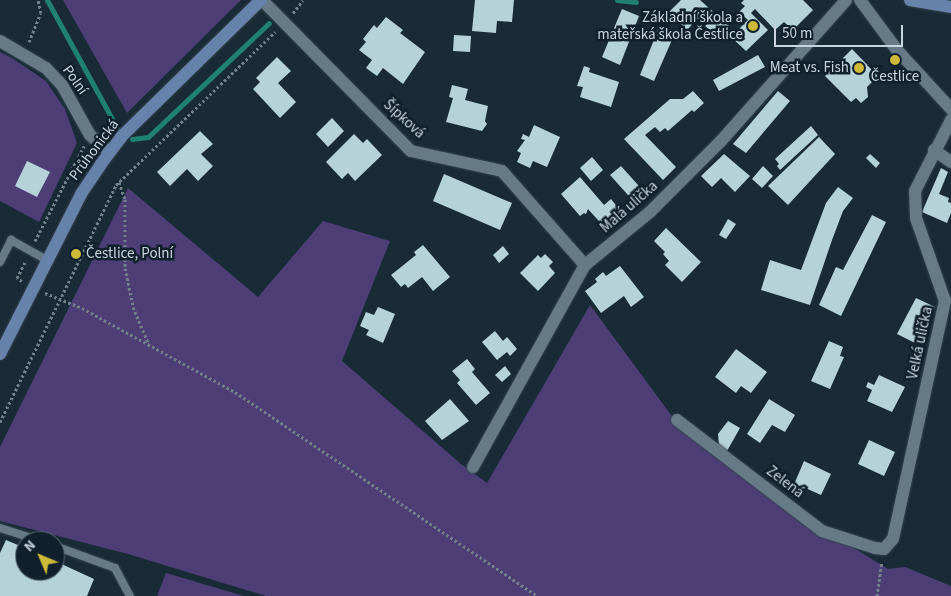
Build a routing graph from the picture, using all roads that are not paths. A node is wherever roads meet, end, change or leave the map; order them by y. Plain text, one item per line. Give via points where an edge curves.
1 (261, 0) edge
2 (846, 0) edge
3 (860, 0) edge
4 (910, 0) edge
5 (951, 7) edge
6 (0, 41) edge
7 (951, 109) edge
8 (951, 120) edge
9 (934, 150) junction
10 (109, 152) junction
11 (951, 162) edge
12 (47, 260) junction
13 (0, 262) edge
14 (585, 265) junction
15 (0, 354) edge
16 (677, 420) dead end
17 (473, 467) dead end
18 (0, 528) edge
19 (15, 533) edge
20 (884, 548) joint
21 (65, 550) edge
22 (130, 596) edge

1 - 10 street, Průhonická
1 - 14 street, Šípková via 411,151 502,171
2 - 14 street, Malá ulička via 721,142 650,212
3 - 7 street via 897,50
4 - 5 street
6 - 10 street, Polní via 46,68 62,85 90,135
8 - 9 street, Velká ulička
9 - 11 street
9 - 20 street, Velká ulička via 915,191 916,218 946,301 896,530
10 - 12 street, Průhonická via 81,194
12 - 13 lane via 11,240
12 - 15 street, Průhonická
14 - 17 street, Malá ulička
16 - 20 street, Zelená via 822,531
18 - 19 lane
21 - 22 lane via 114,568

